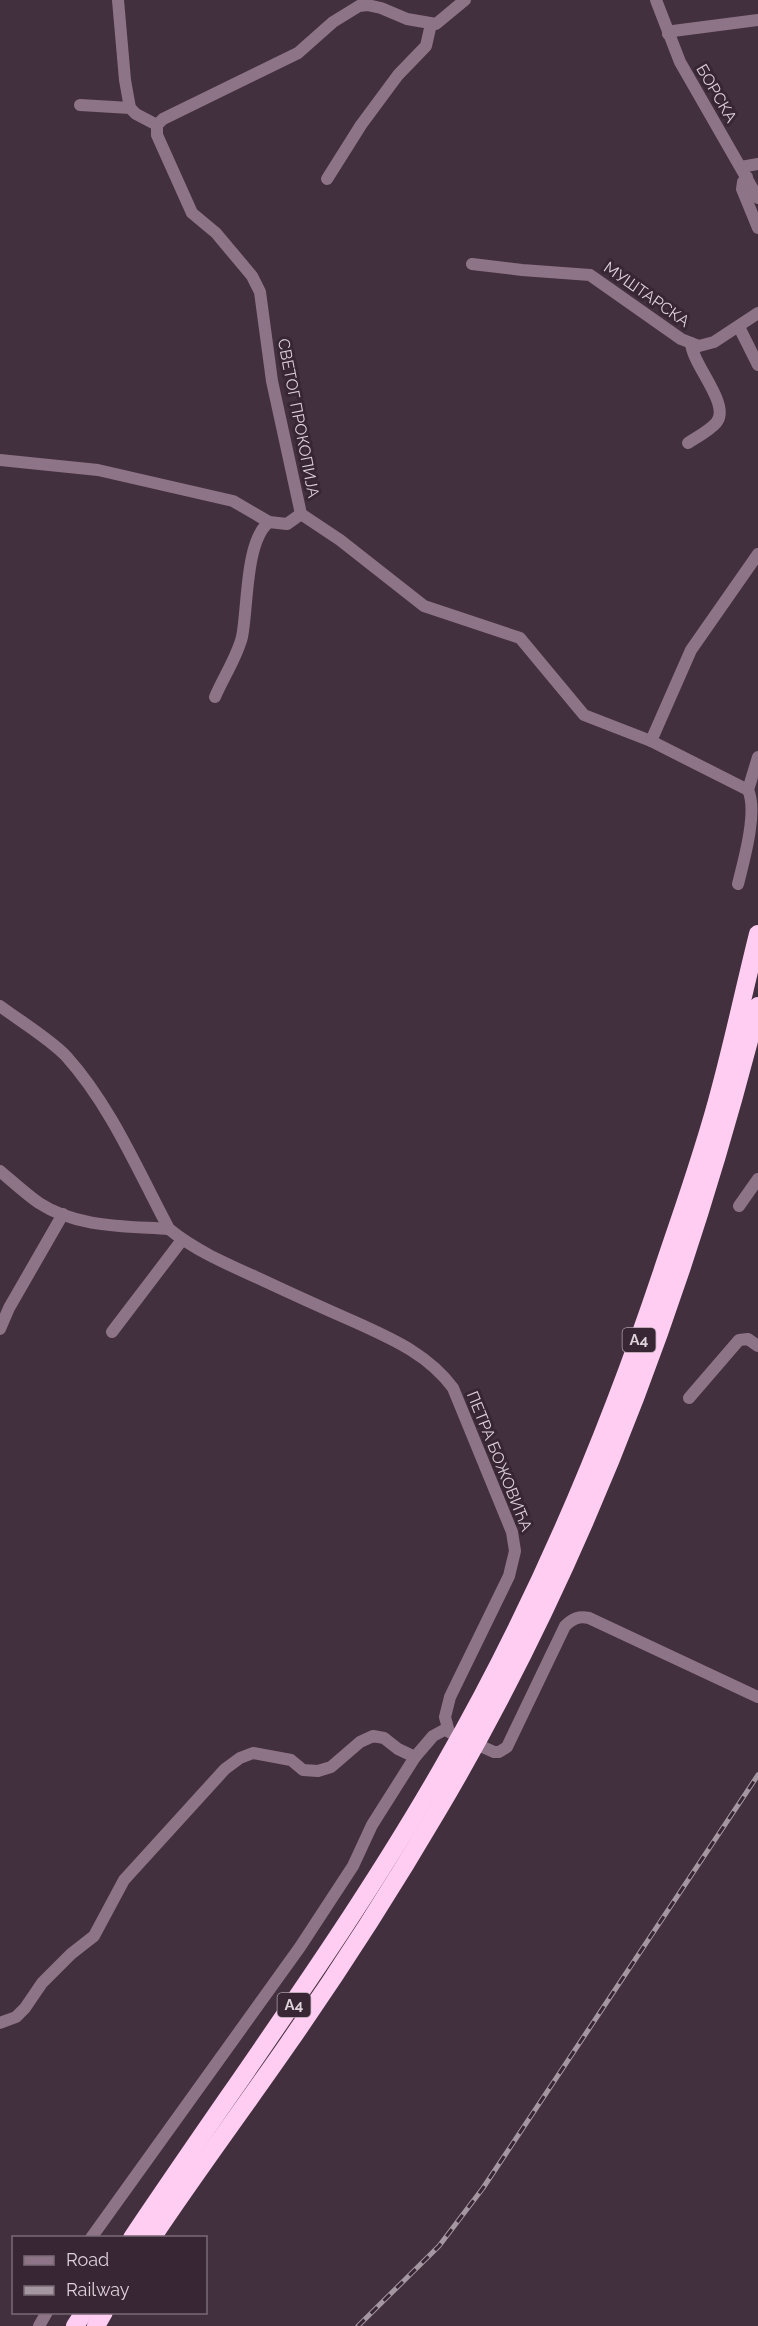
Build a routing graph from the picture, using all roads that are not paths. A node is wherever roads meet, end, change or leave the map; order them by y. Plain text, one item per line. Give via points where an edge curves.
1 (118, 0) edge
2 (465, 0) edge
3 (656, 0) edge
4 (366, 2) edge
5 (758, 20) edge
6 (431, 24) junction
7 (668, 34) junction
8 (80, 105) dead end
9 (130, 108) junction
10 (157, 125) junction
11 (758, 164) edge
12 (744, 172) junction
13 (327, 179) dead end
14 (758, 198) edge
15 (758, 228) edge
16 (472, 264) dead end
17 (758, 313) edge
18 (739, 327) junction
19 (691, 343) junction
20 (758, 365) edge
21 (688, 443) dead end
22 (0, 460) edge
23 (301, 514) junction
24 (269, 522) junction
25 (758, 555) edge
26 (215, 697) dead end
27 (651, 741) junction
28 (758, 757) edge
29 (748, 790) junction
30 (738, 884) dead end
31 (758, 934) edge
32 (0, 1006) edge
33 (758, 1006) edge
34 (0, 1171) edge
35 (758, 1179) edge
36 (739, 1206) dead end
37 (63, 1214) junction
38 (169, 1230) junction
39 (182, 1240) junction
40 (0, 1329) edge
41 (112, 1332) dead end
42 (758, 1346) edge
43 (689, 1398) dead end
44 (758, 1697) edge
45 (446, 1729) junction
46 (473, 1730) junction
47 (416, 1757) junction
48 (452, 1769) junction
49 (0, 2023) edge
50 (92, 2236) edge
51 (133, 2236) edge
52 (153, 2236) edge

1 - 9 street
2 - 6 street
3 - 7 street, БОРСКА
4 - 6 street
4 - 10 street via 333,22 298,53
5 - 7 street
6 - 13 street via 426,46 398,75
7 - 12 street, БОРСКА
8 - 9 street
9 - 10 street
10 - 23 street, СВЕТОГ ПРОКОПИЈА via 157,135 192,213 216,234 252,276 260,292 272,381
11 - 12 street
12 - 14 street, БОРСКА
12 - 15 street via 742,189
16 - 19 street, МУШТАРСКА via 590,274
17 - 18 street, МУШТАРСКА
18 - 19 street, МУШТАРСКА via 714,342 699,346
18 - 20 street
19 - 21 street via 720,409 716,423
22 - 24 street via 98,470 233,501
23 - 24 street via 287,524
23 - 27 street, СВЕТОГ ПРОКОПИЈА via 424,606 520,638 584,715
24 - 26 street via 261,531 250,563 241,639
25 - 27 street via 691,650
27 - 29 street, СВЕТОГ ПРОКОПИЈА
28 - 29 street
29 - 30 street via 754,803 753,821
31 - 46 highway, A4 via 720,1093 638,1345 586,1478
32 - 38 street, ПЕТРА БОЖОВИЋА via 64,1054 88,1083
33 - 46 highway, A4 via 703,1204 634,1404 567,1561
34 - 37 street via 40,1204
35 - 36 street
37 - 38 street via 93,1223
37 - 40 street
38 - 39 street, ПЕТРА БОЖОВИЋА
39 - 41 street
39 - 45 street, ПЕТРА БОЖОВИЋА via 219,1261 395,1341 424,1358 453,1389 512,1532 515,1551 509,1576 450,1697
42 - 43 street via 748,1339 739,1340
44 - 45 street via 582,1617 566,1626 507,1747 499,1752 490,1750
45 - 47 street via 433,1736
46 - 48 highway, A4
47 - 49 street via 384,1738 373,1736 331,1767 318,1771 303,1770 291,1760 254,1754 240,1758 225,1768 124,1881 94,1936 49,1976 16,2017
47 - 50 street via 372,1825 353,1866 300,1947
48 - 51 highway, A4
48 - 52 highway, A4 via 413,1852 336,1973

